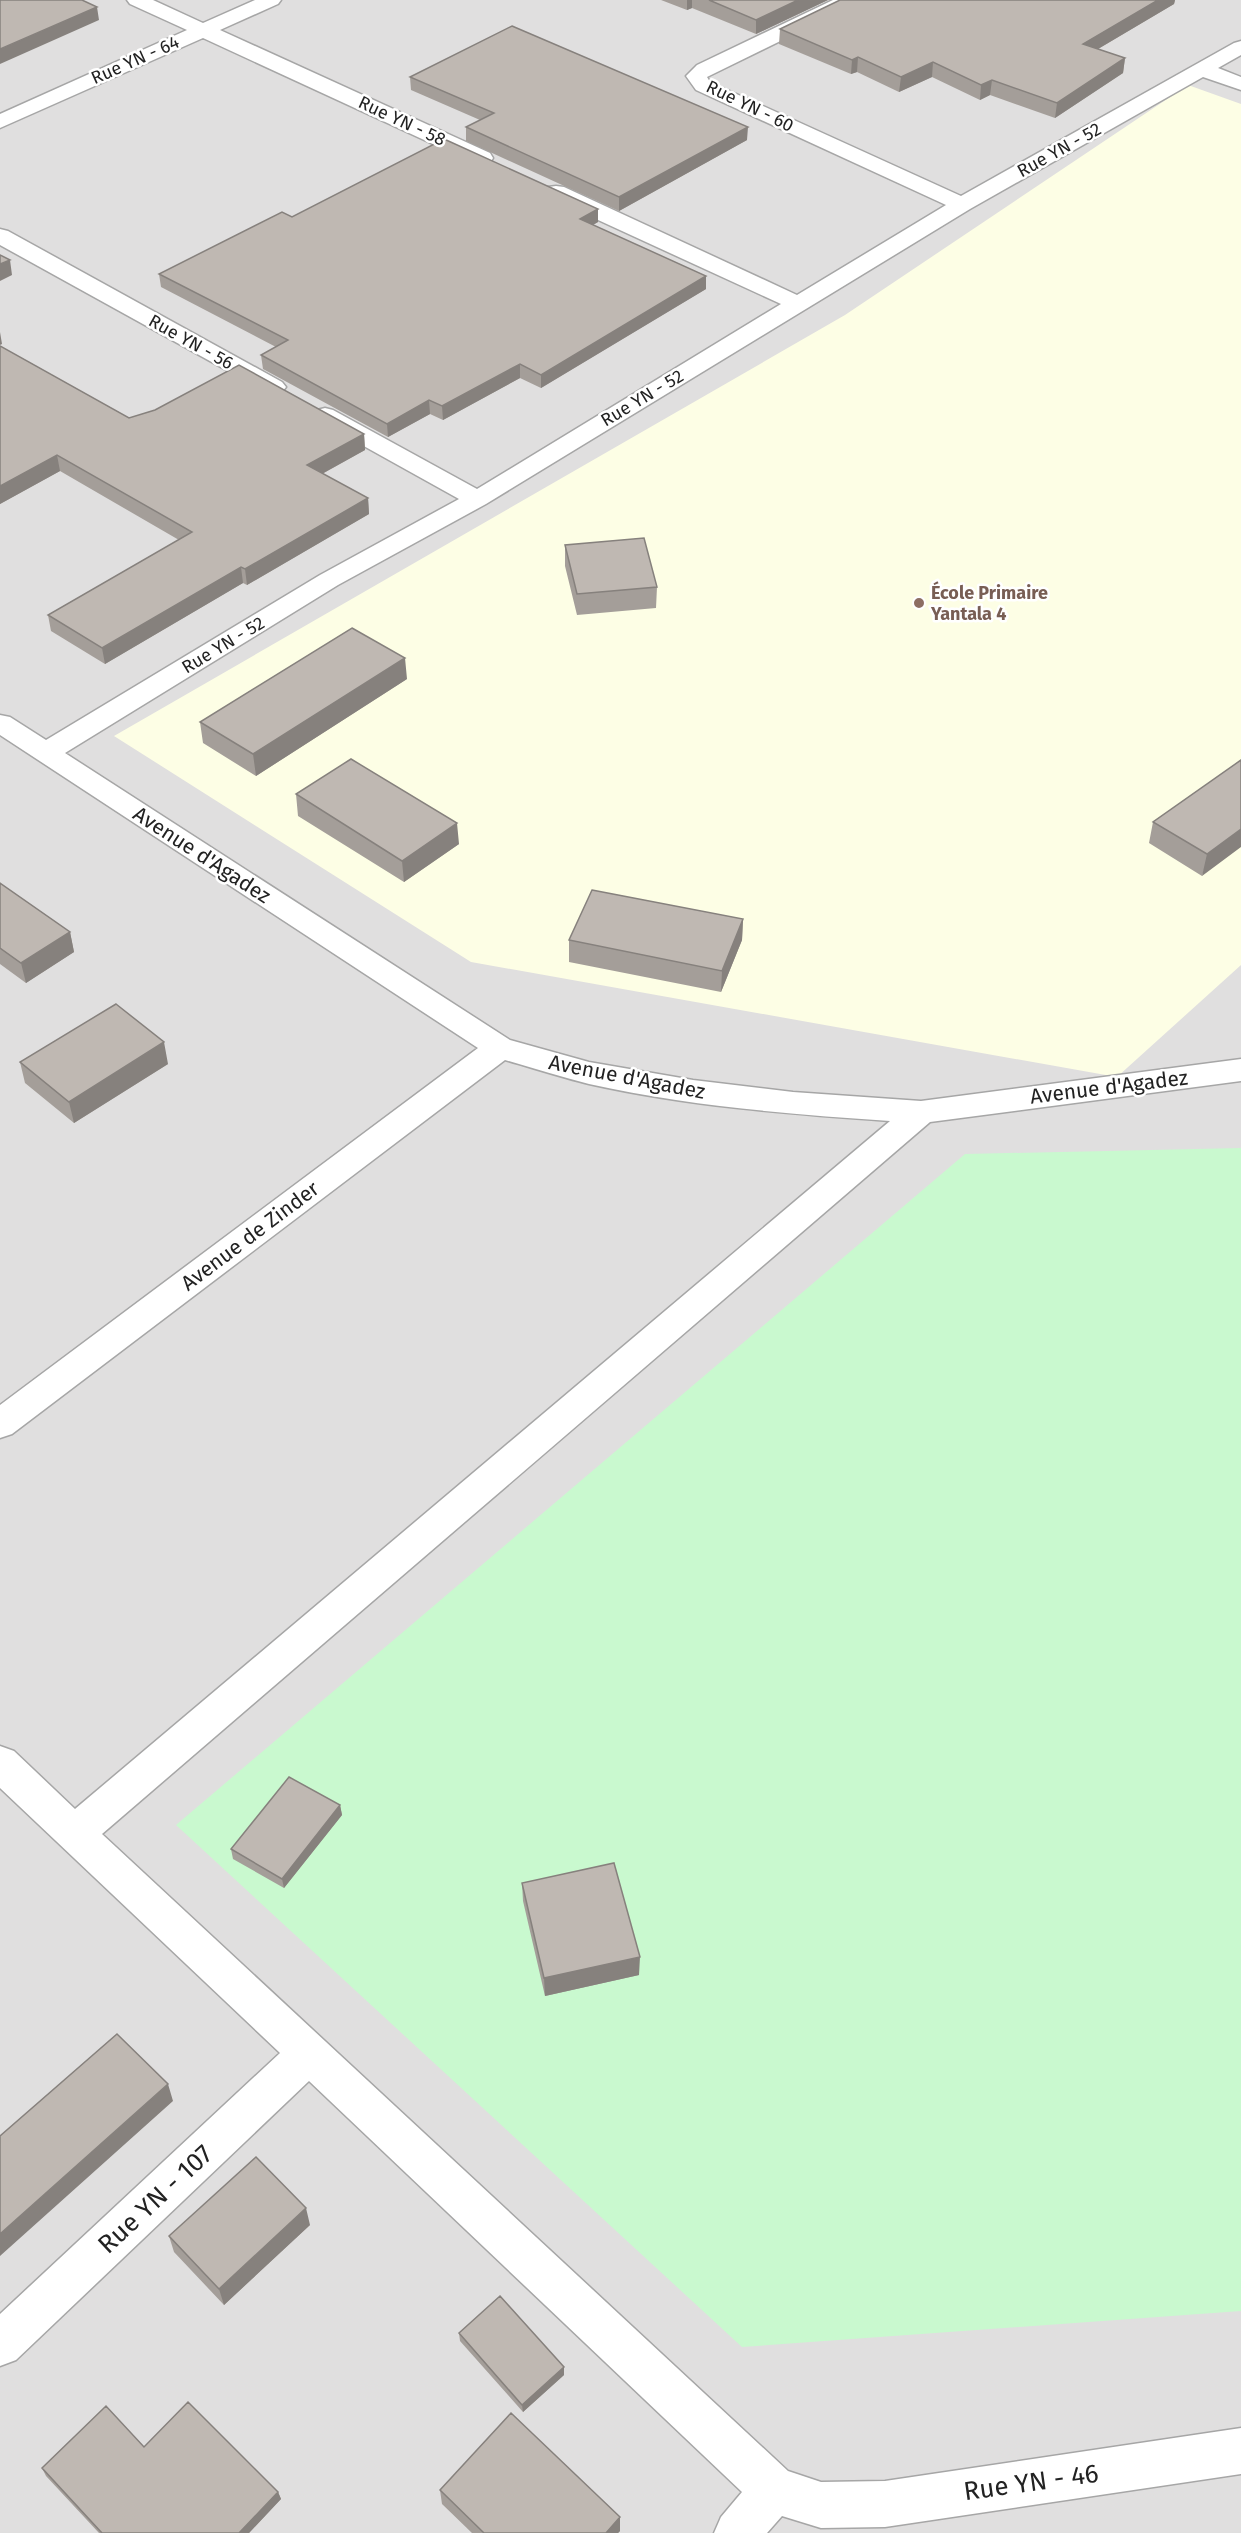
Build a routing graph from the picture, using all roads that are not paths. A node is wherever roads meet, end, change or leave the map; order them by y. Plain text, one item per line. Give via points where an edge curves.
1 (137, 0) edge
2 (271, 0) edge
3 (849, 0) edge
4 (203, 30) junction
5 (1241, 47) edge
6 (1203, 70) junction
7 (1241, 84) edge
8 (0, 122) edge
9 (506, 169) edge
10 (538, 184) edge
11 (962, 204) junction
12 (0, 236) edge
13 (797, 303) junction
14 (477, 499) junction
15 (0, 723) edge
16 (45, 753) junction
17 (500, 1048) junction
18 (1241, 1070) edge
19 (921, 1112) junction
20 (0, 1424) edge
21 (0, 1763) edge
22 (75, 1833) junction
23 (309, 2054) junction
24 (0, 2344) edge
25 (1241, 2451) edge
26 (774, 2490) junction
27 (737, 2533) edge

1 - 4 street, Rue YN - 58
2 - 4 street, Rue YN - 64
3 - 11 street, Rue YN - 60 via 696,76 703,86
4 - 8 street, Rue YN - 64
4 - 9 street, Rue YN - 58
5 - 6 street, Rue YN - 52
6 - 7 street
6 - 11 street, Rue YN - 52
10 - 13 street
11 - 13 street, Rue YN - 52
12 - 14 street, Rue YN - 56
13 - 14 street, Rue YN - 52
14 - 16 street, Rue YN - 52 via 329,580
15 - 16 street, Avenue d'Agadez
16 - 17 street, Avenue d'Agadez
17 - 19 street, Avenue d'Agadez via 590,1073 693,1091
17 - 20 street, Avenue de Zinder
18 - 19 street, Avenue d'Agadez
19 - 22 street
21 - 22 street
22 - 23 street
23 - 24 street, Rue YN - 107
23 - 26 street
25 - 26 street, Rue YN - 46 via 885,2504 821,2505
26 - 27 street

